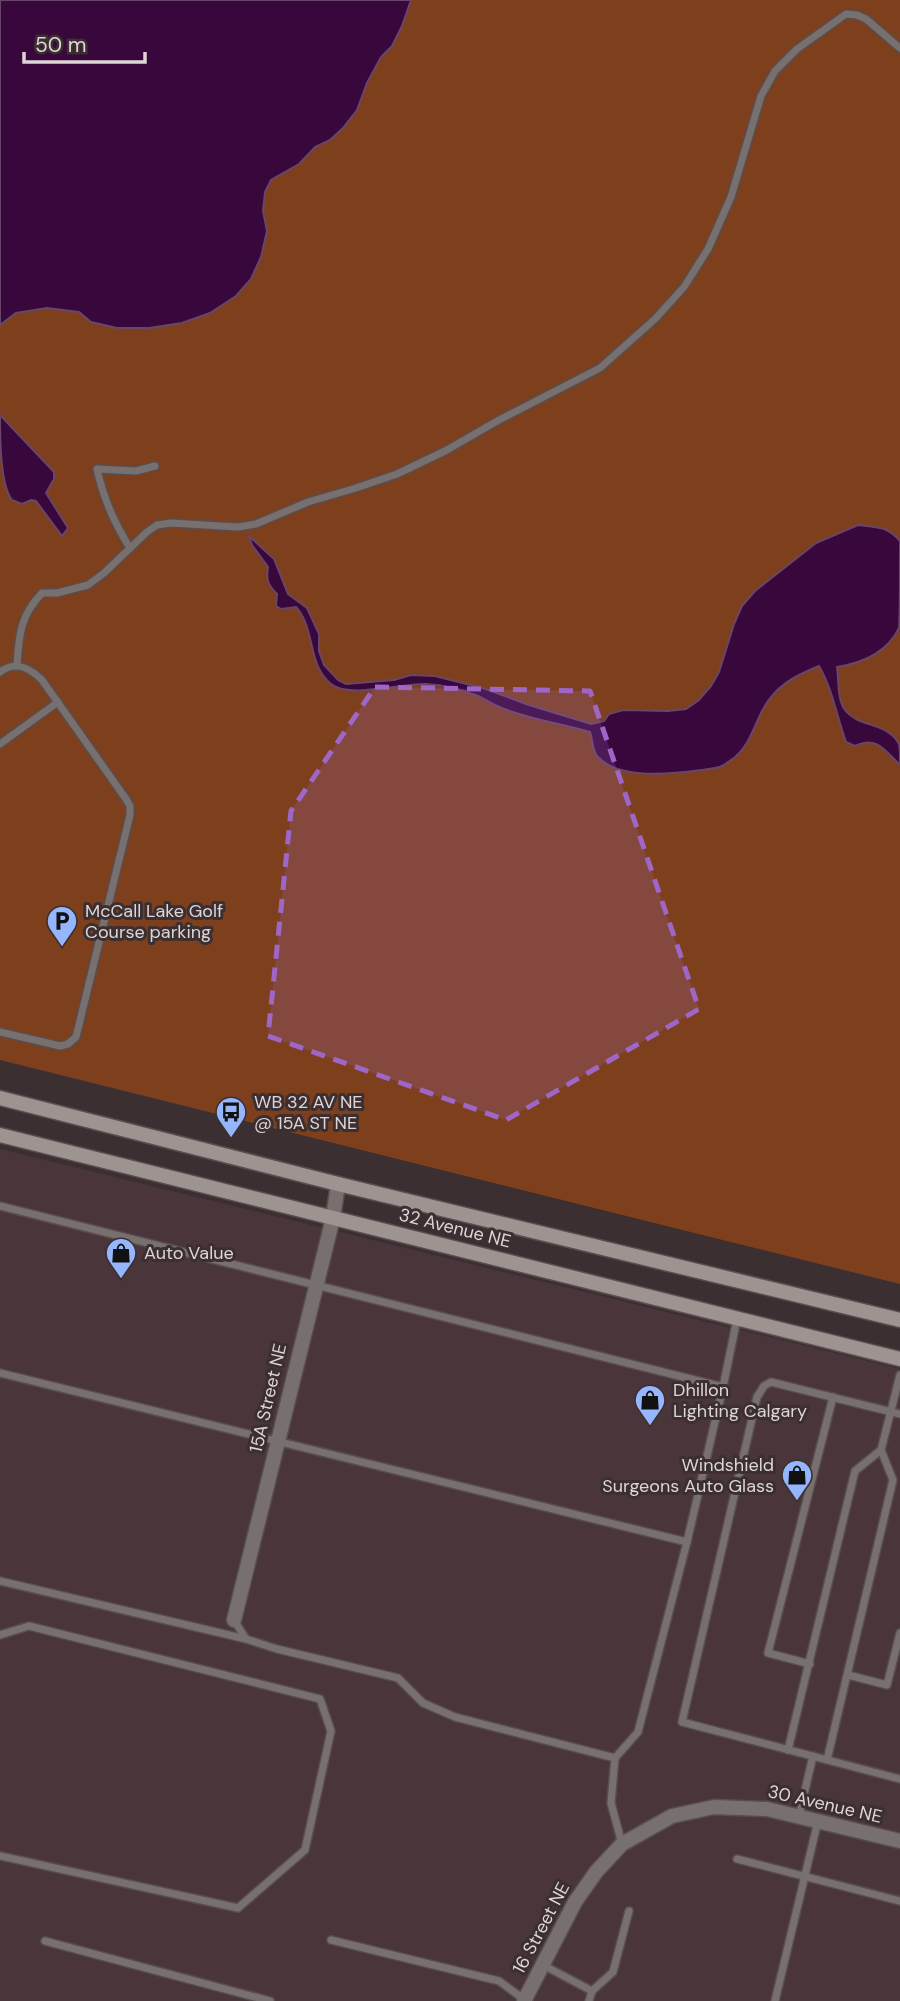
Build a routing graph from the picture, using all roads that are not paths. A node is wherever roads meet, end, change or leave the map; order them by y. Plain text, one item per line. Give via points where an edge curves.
1 (900, 48) edge
2 (155, 466) dead end
3 (130, 548) junction
4 (17, 665) junction
5 (0, 672) edge
6 (58, 702) junction
7 (0, 744) edge
8 (0, 1031) edge
9 (0, 1098) edge
10 (0, 1135) edge
11 (338, 1184) junction
12 (0, 1206) edge
13 (333, 1218) junction
14 (315, 1285) junction
15 (737, 1318) junction
16 (900, 1320) edge
17 (900, 1359) edge
18 (0, 1373) edge
19 (900, 1375) edge
20 (723, 1388) junction
21 (832, 1397) junction
22 (891, 1411) junction
23 (900, 1414) edge
24 (278, 1440) junction
25 (881, 1450) junction
26 (687, 1542) junction
27 (0, 1581) edge
28 (234, 1620) joint
29 (900, 1633) edge
30 (0, 1635) edge
31 (246, 1639) junction
32 (810, 1664) junction
33 (848, 1675) junction
34 (788, 1750) junction
35 (813, 1756) junction
36 (615, 1758) junction
37 (827, 1759) junction
38 (900, 1779) edge
39 (799, 1816) junction
40 (818, 1820) junction
41 (900, 1841) edge
42 (622, 1844) junction
43 (0, 1856) edge
44 (737, 1859) dead end
45 (805, 1877) junction
46 (900, 1901) edge
47 (629, 1911) dead end
48 (331, 1940) dead end
49 (46, 1941) dead end
50 (543, 1965) junction
51 (592, 1991) junction
52 (525, 2000) edge
53 (270, 2001) edge
54 (589, 2001) edge
55 (775, 2001) edge

1 - 3 lane via 866,19 846,14 797,48 775,71 761,96 731,197 708,249 656,319 600,368 397,474 256,524 157,525
2 - 3 lane via 136,471 97,469 102,493
3 - 4 lane via 88,585 42,593 30,606 21,630
4 - 5 lane
4 - 6 lane via 32,670
6 - 7 lane
6 - 8 lane via 126,799 130,815 76,1037 60,1046
9 - 11 main road, 32 Avenue NE
10 - 13 main road, 32 Avenue NE
11 - 13 street, 15A Street NE
11 - 16 main road, 32 Avenue NE
12 - 14 lane
13 - 14 street, 15A Street NE
13 - 15 main road, 32 Avenue NE
14 - 20 lane
14 - 24 street, 15A Street NE
15 - 17 main road, 32 Avenue NE
15 - 20 lane
18 - 24 lane
19 - 22 lane
20 - 26 lane
21 - 22 lane
21 - 32 lane via 768,1653
21 - 34 lane via 771,1382 757,1397 682,1722
22 - 23 lane
22 - 25 lane
24 - 26 lane
24 - 28 street, 15A Street NE
25 - 32 lane via 855,1471
25 - 33 lane via 893,1480
26 - 36 lane via 638,1732
27 - 31 lane
28 - 31 lane
29 - 33 lane via 887,1685
30 - 43 lane via 29,1626 320,1699 331,1731 305,1850 238,1908
31 - 36 lane via 398,1678 423,1703 455,1717
32 - 34 lane
33 - 37 lane
34 - 35 lane
35 - 37 lane
35 - 39 lane
36 - 42 lane via 611,1803
37 - 38 lane
39 - 40 street, 30 Avenue NE
39 - 42 street, 30 Avenue NE via 767,1809 714,1807 672,1816
40 - 41 street, 30 Avenue NE
40 - 45 lane
42 - 50 street, 16 Street NE via 575,1902
44 - 45 lane
45 - 46 lane
45 - 55 lane
47 - 51 lane via 613,1972
48 - 52 lane via 499,1982
49 - 53 lane
50 - 51 lane
50 - 52 street, 16 Street NE
51 - 54 lane

